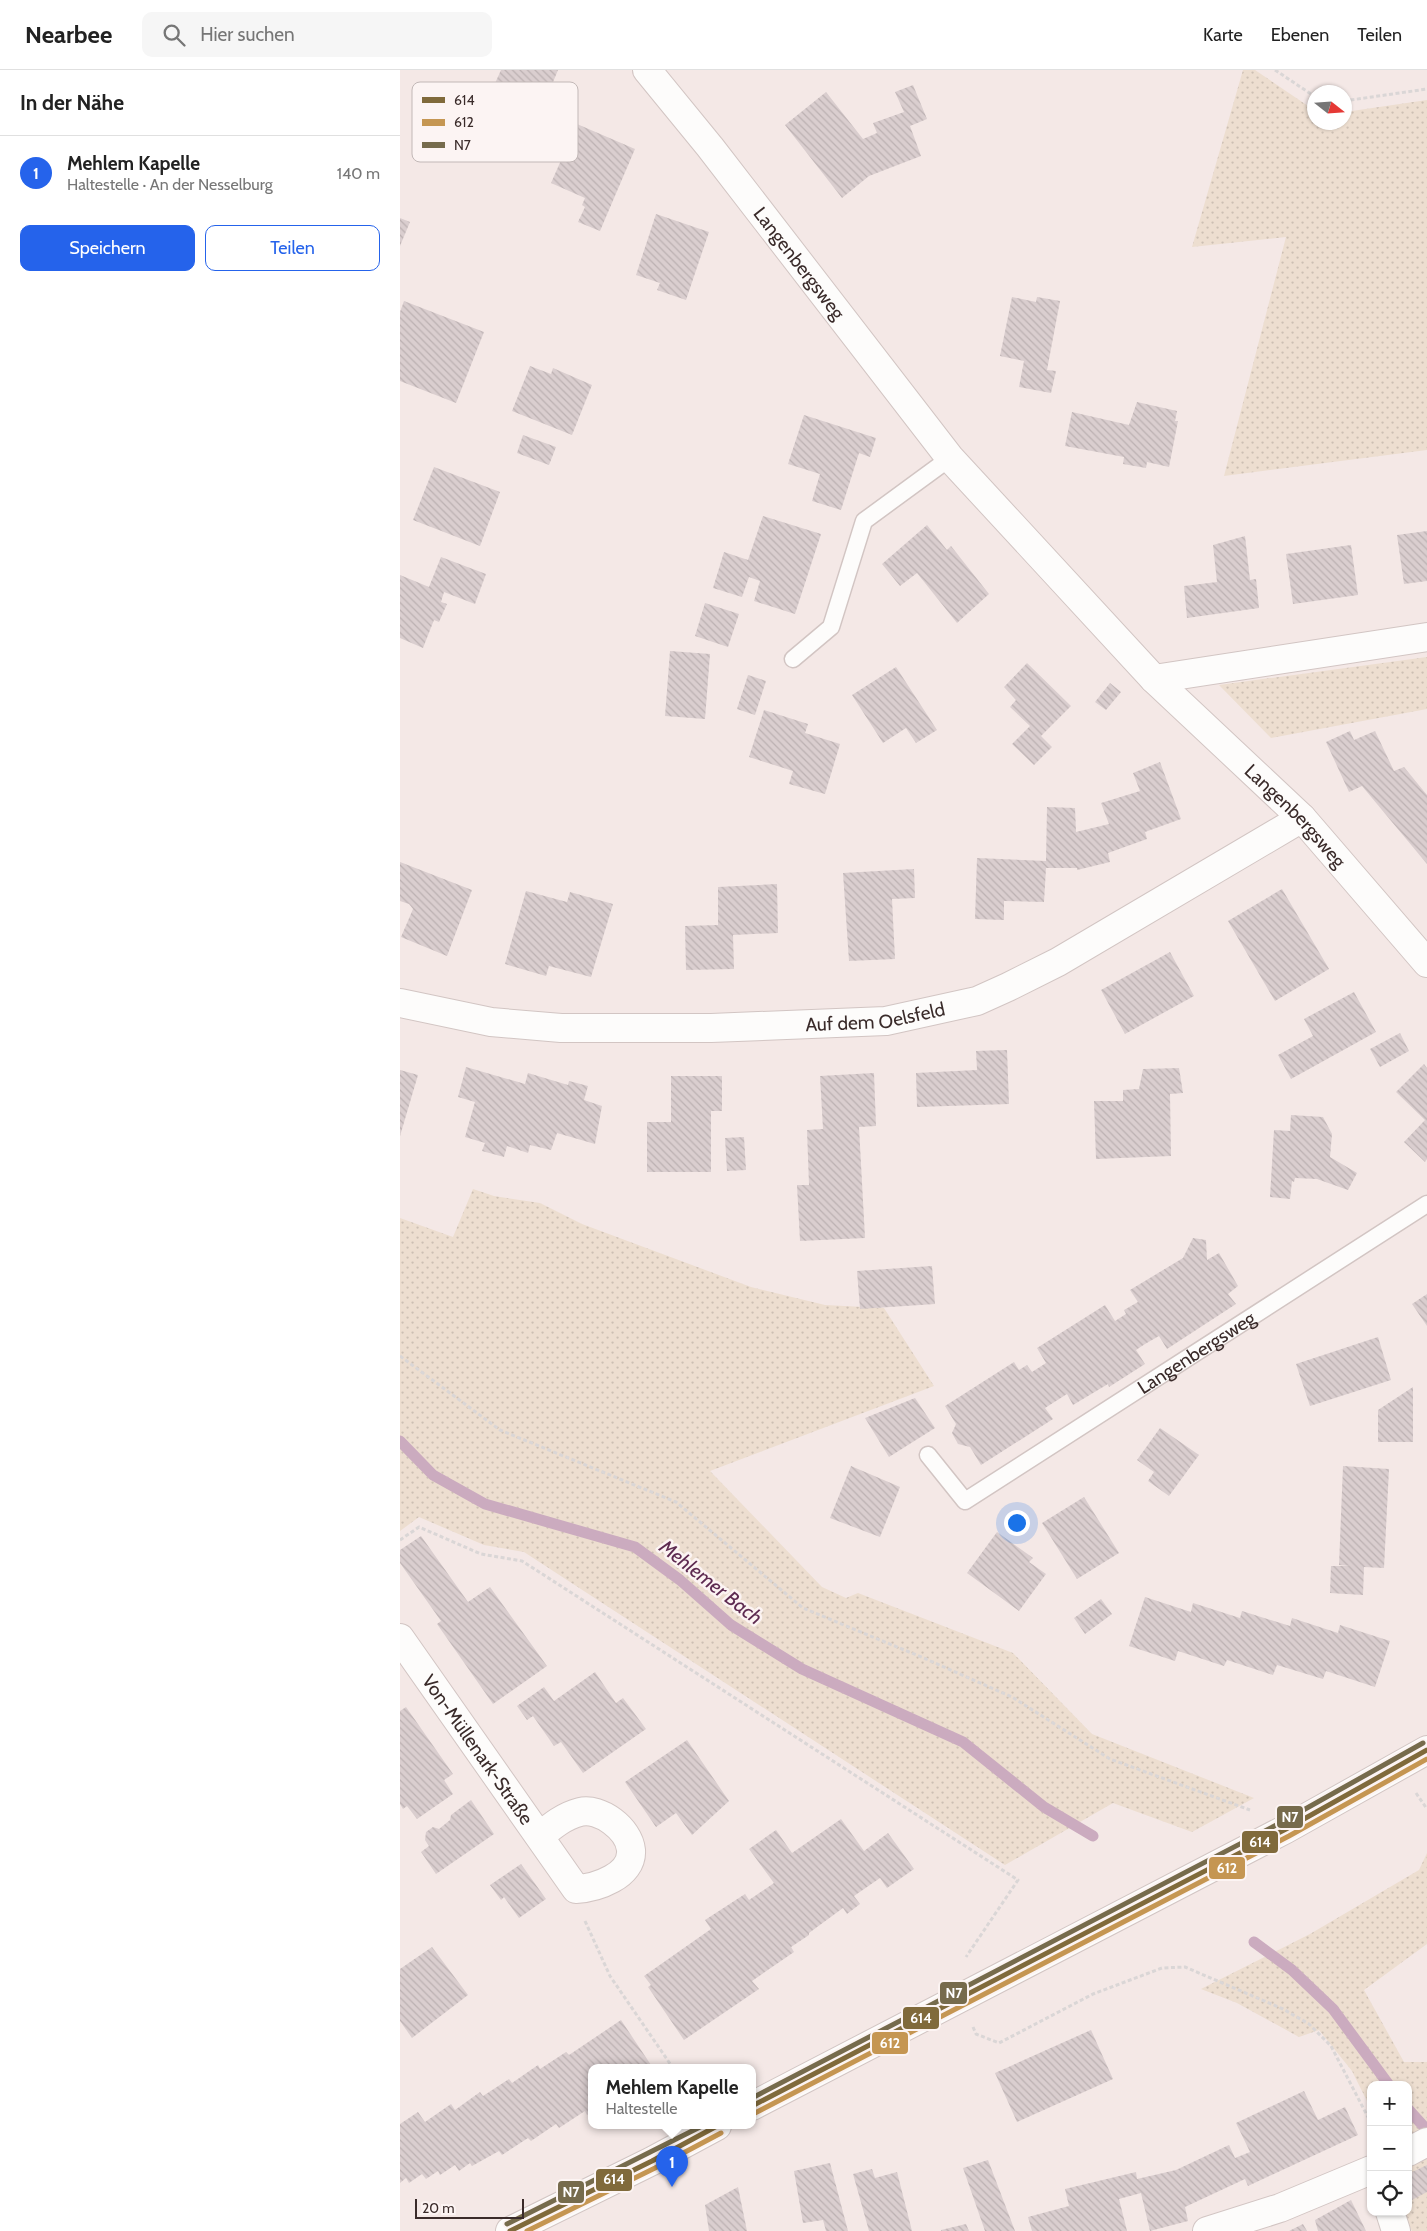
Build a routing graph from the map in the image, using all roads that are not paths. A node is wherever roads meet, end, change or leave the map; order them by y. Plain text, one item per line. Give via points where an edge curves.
1 (647, 70) edge
2 (950, 458) junction
3 (1427, 637) edge
4 (793, 659) dead end
5 (1154, 679) junction
6 (1302, 818) junction
7 (1427, 963) edge
8 (400, 1003) edge
9 (1427, 1204) edge
10 (928, 1455) dead end
11 (400, 1638) edge
12 (1427, 1750) edge
13 (540, 1836) junction
14 (756, 2104) edge
15 (711, 2129) edge
16 (1369, 2171) edge
17 (1391, 2216) edge
18 (510, 2231) edge
19 (1207, 2231) edge
20 (1396, 2231) edge

1 - 2 street, Langenbergsweg
2 - 4 lane via 864,521 831,626
2 - 5 street, Langenbergsweg
3 - 5 street
5 - 6 street, Langenbergsweg
6 - 7 street, Langenbergsweg
6 - 8 street, Auf dem Oelsfeld via 1058,962 1008,988 977,1001 886,1021 711,1028 561,1028 491,1022
9 - 10 lane, Langenbergsweg via 965,1501
11 - 13 street, Von-Müllenark-Straße
12 - 14 street via 1286,1829
13 - 13 street, Von-Müllenark-Straße via 560,1820 581,1812 598,1813 623,1833 631,1849 629,1861 623,1870 602,1884 576,1889
15 - 18 street
16 - 19 street via 1280,2208
17 - 20 street

